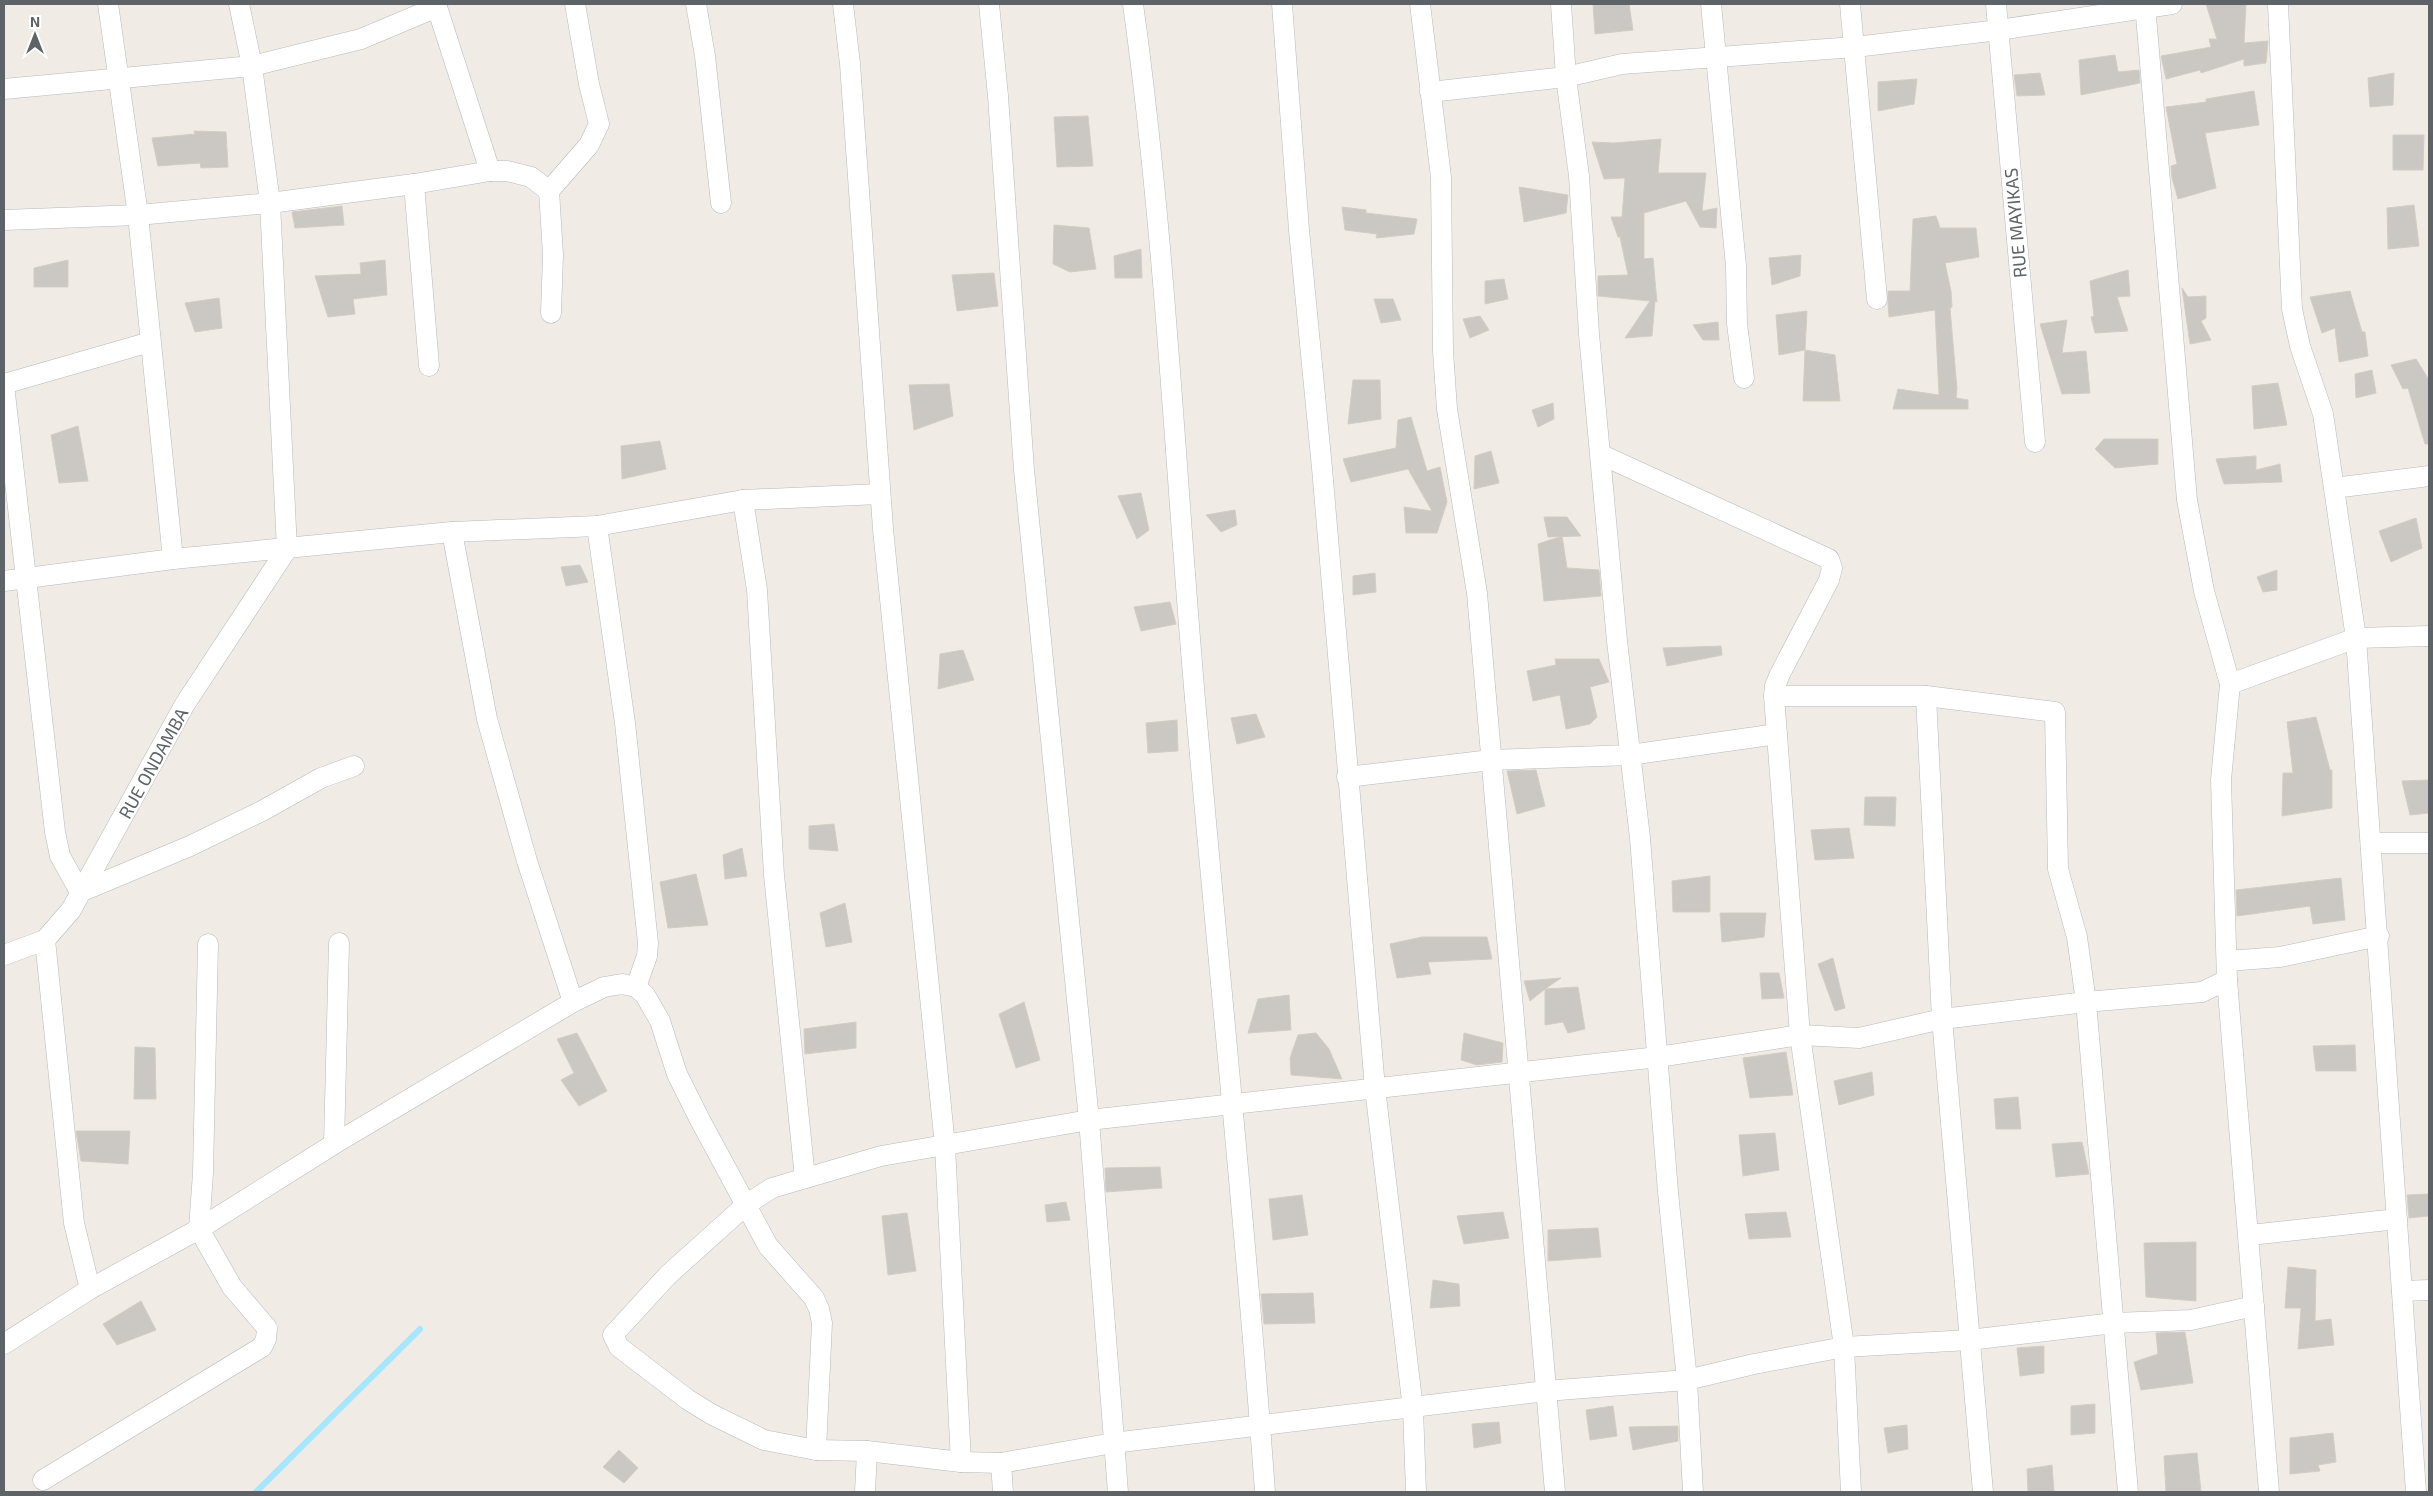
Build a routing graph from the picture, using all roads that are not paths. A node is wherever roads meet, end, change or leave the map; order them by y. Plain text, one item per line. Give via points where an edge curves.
1 (108, 4) edge
2 (239, 4) edge
3 (575, 4) edge
4 (696, 4) edge
5 (843, 4) edge
6 (988, 4) edge
7 (1133, 4) edge
8 (1282, 4) edge
9 (1420, 4) edge
10 (1561, 4) edge
11 (1711, 4) edge
12 (1850, 4) edge
13 (1996, 4) edge
14 (2172, 4) edge
15 (2278, 4) edge
16 (436, 6) edge
17 (2146, 6) edge
18 (1999, 30) junction
19 (1855, 47) junction
20 (1716, 58) junction
21 (252, 66) junction
22 (1566, 77) junction
23 (117, 80) junction
24 (4, 89) edge
25 (1430, 92) junction
26 (490, 171) junction
27 (414, 184) junction
28 (549, 191) junction
29 (270, 203) junction
30 (721, 203) dead end
31 (138, 215) junction
32 (4, 220) edge
33 (1877, 299) dead end
34 (551, 313) dead end
35 (150, 342) junction
36 (429, 366) dead end
37 (1744, 378) dead end
38 (4, 385) edge
39 (2035, 442) dead end
40 (1602, 455) junction
41 (2429, 476) edge
42 (2334, 488) junction
43 (880, 494) junction
44 (743, 500) junction
45 (597, 526) junction
46 (452, 532) junction
47 (286, 549) junction
48 (173, 559) junction
49 (27, 578) junction
50 (4, 581) edge
51 (2429, 636) edge
52 (2356, 638) junction
53 (2230, 684) junction
54 (1774, 696) junction
55 (1926, 696) junction
56 (1777, 734) junction
57 (1630, 755) junction
58 (1491, 760) junction
59 (354, 766) dead end
60 (1347, 777) junction
61 (2372, 843) junction
62 (2429, 843) edge
63 (80, 892) junction
64 (2378, 936) junction
65 (45, 940) junction
66 (339, 943) dead end
67 (208, 944) dead end
68 (4, 955) edge
69 (2227, 970) junction
70 (636, 987) junction
71 (573, 1002) junction
72 (2086, 1002) junction
73 (1942, 1019) junction
74 (1800, 1035) junction
75 (1658, 1057) junction
76 (1518, 1071) junction
77 (1375, 1088) junction
78 (1232, 1104) junction
79 (1089, 1120) junction
80 (334, 1144) junction
81 (945, 1146) junction
82 (805, 1178) junction
83 (747, 1204) junction
84 (2397, 1219) junction
85 (199, 1229) junction
86 (2250, 1235) junction
87 (90, 1290) junction
88 (2429, 1290) edge
89 (2402, 1291) junction
90 (2254, 1306) junction
91 (2114, 1323) junction
92 (1970, 1340) junction
93 (4, 1344) edge
94 (1844, 1347) junction
95 (1687, 1380) junction
96 (1546, 1391) junction
97 (1413, 1408) junction
98 (1260, 1426) junction
99 (1113, 1443) junction
100 (816, 1450) junction
101 (867, 1452) junction
102 (961, 1462) junction
103 (1001, 1463) junction
104 (43, 1480) dead end
105 (865, 1492) edge
106 (1003, 1492) edge
107 (1118, 1492) edge
108 (1264, 1492) edge
109 (1416, 1492) edge
110 (1554, 1492) edge
111 (1694, 1492) edge
112 (1851, 1492) edge
113 (1983, 1492) edge
114 (2128, 1492) edge
115 (2269, 1492) edge
116 (2416, 1492) edge

1 - 23 street
2 - 21 street
3 - 28 street via 599,124 589,145
4 - 30 street
5 - 43 street
6 - 79 street via 998,96 1024,470
7 - 78 street via 1165,304 1195,698
8 - 60 street
9 - 25 street
10 - 22 street
11 - 20 street
12 - 19 street
13 - 18 street, RUE MAYIKAS
14 - 17 street
15 - 42 street via 2292,309 2300,346 2323,414
16 - 21 street via 361,39
16 - 26 street
17 - 18 street
17 - 53 street via 2186,500 2204,591
18 - 19 street
18 - 39 street, RUE MAYIKAS
19 - 20 street
19 - 33 street
20 - 22 street via 1622,64
20 - 37 street
21 - 23 street
21 - 29 street
22 - 25 street
22 - 40 street via 1579,176
23 - 24 street
23 - 31 street
25 - 58 street via 1440,177 1442,351 1447,409 1477,593
26 - 27 street
26 - 28 street via 531,177
27 - 29 street
27 - 36 street
28 - 34 street via 553,255
29 - 31 street
29 - 47 street
31 - 32 street
31 - 35 street
35 - 38 street
35 - 48 street
38 - 49 street
40 - 54 street via 1829,559 1832,568 1829,580 1780,674
40 - 57 street
41 - 42 street
42 - 52 street
43 - 44 street
43 - 81 street
44 - 45 street
44 - 82 street via 757,590 774,875
45 - 46 street
45 - 70 street via 625,723 648,943
46 - 47 street
46 - 71 street via 486,719 527,861
47 - 48 street
47 - 63 street, RUE ONDAMBA via 185,704
48 - 49 street
49 - 50 street
49 - 63 street via 55,832 60,856
51 - 52 street
52 - 53 street
52 - 61 street
53 - 69 street via 2221,780
54 - 55 street
54 - 56 street
55 - 72 street via 2055,712 2058,869 2077,937
55 - 73 street
56 - 57 street
56 - 74 street
57 - 58 street
57 - 75 street
58 - 60 street
58 - 76 street
59 - 63 street via 321,778 190,846
60 - 77 street
61 - 62 street
61 - 64 street
63 - 65 street, RUE ONDAMBA via 71,910
64 - 69 street
64 - 84 street
65 - 68 street, RUE ONDAMBA
65 - 87 street via 74,1223
66 - 80 street
67 - 85 street
69 - 72 street via 2202,992
69 - 86 street
70 - 71 street via 622,984 604,987
70 - 83 street via 653,1007 677,1074
71 - 80 street
72 - 73 street
72 - 91 street
73 - 74 street via 1859,1038
73 - 92 street
74 - 75 street
74 - 94 street
75 - 76 street
75 - 95 street
76 - 77 street
76 - 96 street
77 - 78 street
77 - 97 street
78 - 79 street
78 - 98 street
79 - 81 street
79 - 99 street
80 - 85 street
81 - 82 street via 881,1156
81 - 102 street
82 - 83 street via 772,1188
83 - 100 street via 768,1246 820,1309
83 - 100 street via 668,1275 613,1335 619,1347 711,1414 764,1440
84 - 86 street
84 - 89 street
85 - 87 street
85 - 104 street via 232,1288 267,1328 262,1347
86 - 90 street
87 - 93 street
88 - 89 street
89 - 116 street
90 - 91 street via 2191,1320
90 - 115 street
91 - 92 street
91 - 114 street
92 - 94 street
92 - 113 street
94 - 95 street
94 - 112 street
95 - 96 street
95 - 111 street
96 - 97 street
96 - 110 street
97 - 98 street
97 - 109 street
98 - 99 street
98 - 108 street
99 - 103 street
99 - 107 street
100 - 101 street
101 - 102 street
101 - 105 street
102 - 103 street
103 - 106 street

